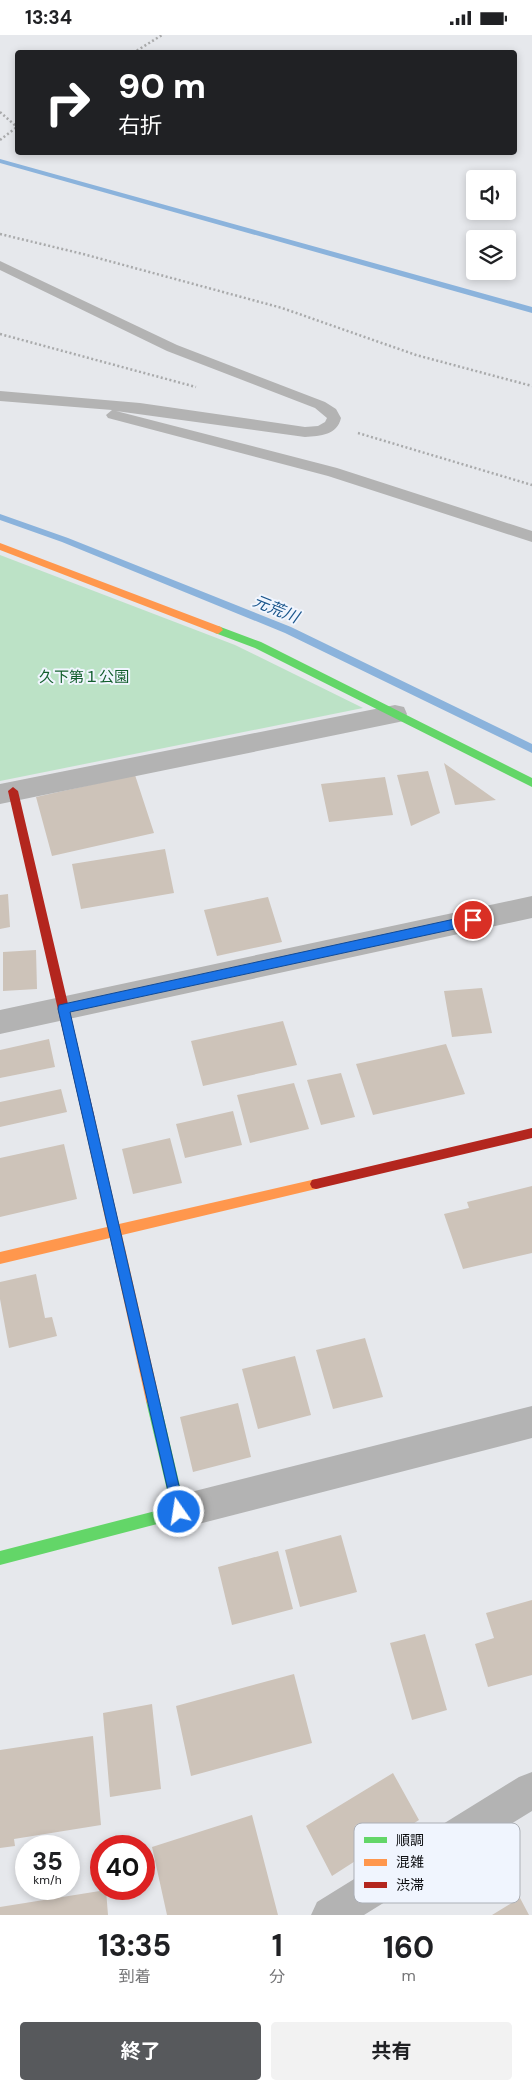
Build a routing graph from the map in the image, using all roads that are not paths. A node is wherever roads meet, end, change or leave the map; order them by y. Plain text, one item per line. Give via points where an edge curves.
1 (0, 265) edge
2 (0, 385) edge
3 (0, 396) edge
4 (61, 401) junction
5 (532, 537) edge
6 (0, 547) edge
7 (395, 714) junction
8 (532, 783) edge
9 (7, 793) edge
10 (532, 907) edge
11 (63, 1009) junction
12 (0, 1023) edge
13 (532, 1133) edge
14 (114, 1231) junction
15 (0, 1258) edge
16 (532, 1422) edge
17 (179, 1512) junction
18 (0, 1558) edge
19 (532, 1790) edge
20 (479, 1823) edge
21 (354, 1900) edge
22 (330, 1915) edge

1 - 4 lane via 172,348 320,405 334,418 332,425 321,431 305,432 140,408
2 - 4 lane
3 - 4 lane
4 - 5 lane via 332,472
6 - 7 street via 258,645
7 - 8 street
7 - 9 street
9 - 11 street
10 - 11 street
11 - 12 street
11 - 14 street
13 - 14 street
14 - 15 street
14 - 17 street
16 - 17 street
17 - 18 street
19 - 20 street
21 - 22 street

